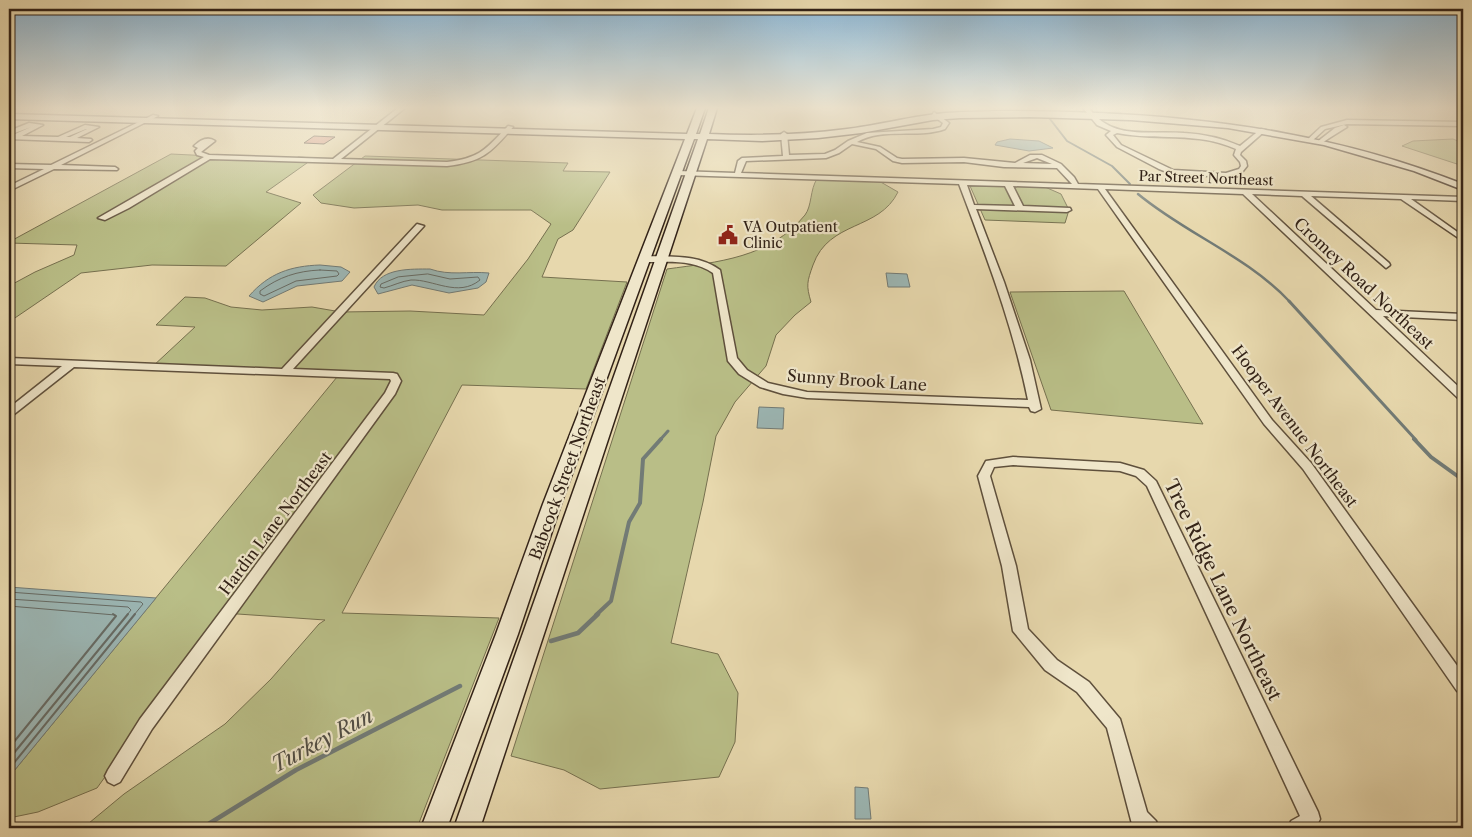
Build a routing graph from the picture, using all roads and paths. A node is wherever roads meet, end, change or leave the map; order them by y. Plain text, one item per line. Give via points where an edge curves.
1 (93, 147) edge
2 (203, 147) dead end
3 (351, 147) edge
4 (491, 147) edge
5 (687, 147) edge
6 (700, 147) edge
7 (785, 147) edge
8 (844, 147) edge
9 (874, 147) edge
10 (1121, 147) edge
11 (1236, 147) edge
12 (1242, 147) edge
13 (1344, 147) edge
14 (1347, 147) edge
15 (1240, 149) junction
16 (209, 157) junction
17 (786, 157) junction
18 (335, 160) junction
19 (1012, 165) junction
20 (9, 166) edge
21 (52, 167) junction
22 (115, 169) dead end
23 (678, 173) junction
24 (738, 173) dead end
25 (690, 174) junction
26 (1227, 174) junction
27 (1016, 180) dead end
28 (962, 182) junction
29 (1075, 183) dead end
30 (1463, 183) edge
31 (1008, 184) junction
32 (1100, 187) junction
33 (1463, 187) edge
34 (9, 188) edge
35 (1242, 189) junction
36 (1302, 193) junction
37 (1402, 197) junction
38 (1463, 199) edge
39 (971, 207) junction
40 (1020, 208) junction
41 (1067, 210) dead end
42 (102, 218) dead end
43 (420, 226) dead end
44 (1463, 239) edge
45 (653, 260) junction
46 (1386, 265) dead end
47 (1372, 313) junction
48 (1463, 317) edge
49 (618, 358) junction
50 (9, 361) edge
51 (72, 364) junction
52 (285, 372) junction
53 (1451, 385) junction
54 (1463, 386) edge
55 (1463, 397) edge
56 (9, 413) edge
57 (1463, 686) edge
58 (114, 776) dead end
59 (1142, 824) edge
60 (434, 828) edge
61 (467, 828) edge
62 (1298, 828) edge

1 - 21 street
2 - 16 street via 199,154
3 - 18 street
4 - 18 street via 482,157 467,163
5 - 23 street, Babcock Street Northeast
6 - 25 street, Babcock Street Northeast
7 - 17 street
8 - 17 street via 826,156
9 - 19 street via 899,161 964,160
10 - 26 street via 1172,172
11 - 15 street
12 - 15 street
13 - 33 street
14 - 30 street
15 - 26 street via 1237,155 1243,161 1242,170
16 - 18 street
16 - 42 street
17 - 24 street via 744,159
19 - 27 street
19 - 29 street via 1036,156 1067,172
20 - 21 street
21 - 22 street
21 - 34 street
23 - 25 street, Par Street Northeast
23 - 45 street, Babcock Street Northeast
25 - 28 street, Par Street Northeast
25 - 45 main road, Babcock Street Northeast
26 - 35 street, Cromey Road Northeast
28 - 31 street, Par Street Northeast
28 - 39 street
31 - 32 street, Par Street Northeast
31 - 40 street
32 - 35 street, Par Street Northeast
32 - 57 street, Hooper Avenue Northeast via 1268,422 1307,466
35 - 36 street, Par Street Northeast
35 - 47 street, Cromey Road Northeast
36 - 37 street, Par Street Northeast
36 - 46 street
37 - 38 street, Par Street Northeast
37 - 44 street
39 - 40 street
39 - 45 street, Sunny Brook Lane via 1025,360 1034,407 807,395 764,385 743,372 732,359 717,272 702,264
40 - 41 street
43 - 52 street
45 - 49 street, Babcock Street Northeast
47 - 48 street
47 - 53 street, Cromey Road Northeast
49 - 60 street, Babcock Street Northeast via 552,504
49 - 61 street, Babcock Street Northeast
50 - 51 street, Hardin Lane Northeast
51 - 52 street, Hardin Lane Northeast
51 - 56 street
52 - 58 street, Hardin Lane Northeast via 393,376 396,381 390,394 146,724
53 - 54 street
53 - 55 street, Cromey Road Northeast
59 - 62 street, Tree Ridge Lane Northeast via 1114,724 1083,687 1051,665 1021,631 1009,566 984,476 990,464 1013,461 1120,467 1140,473 1152,484 1310,820

